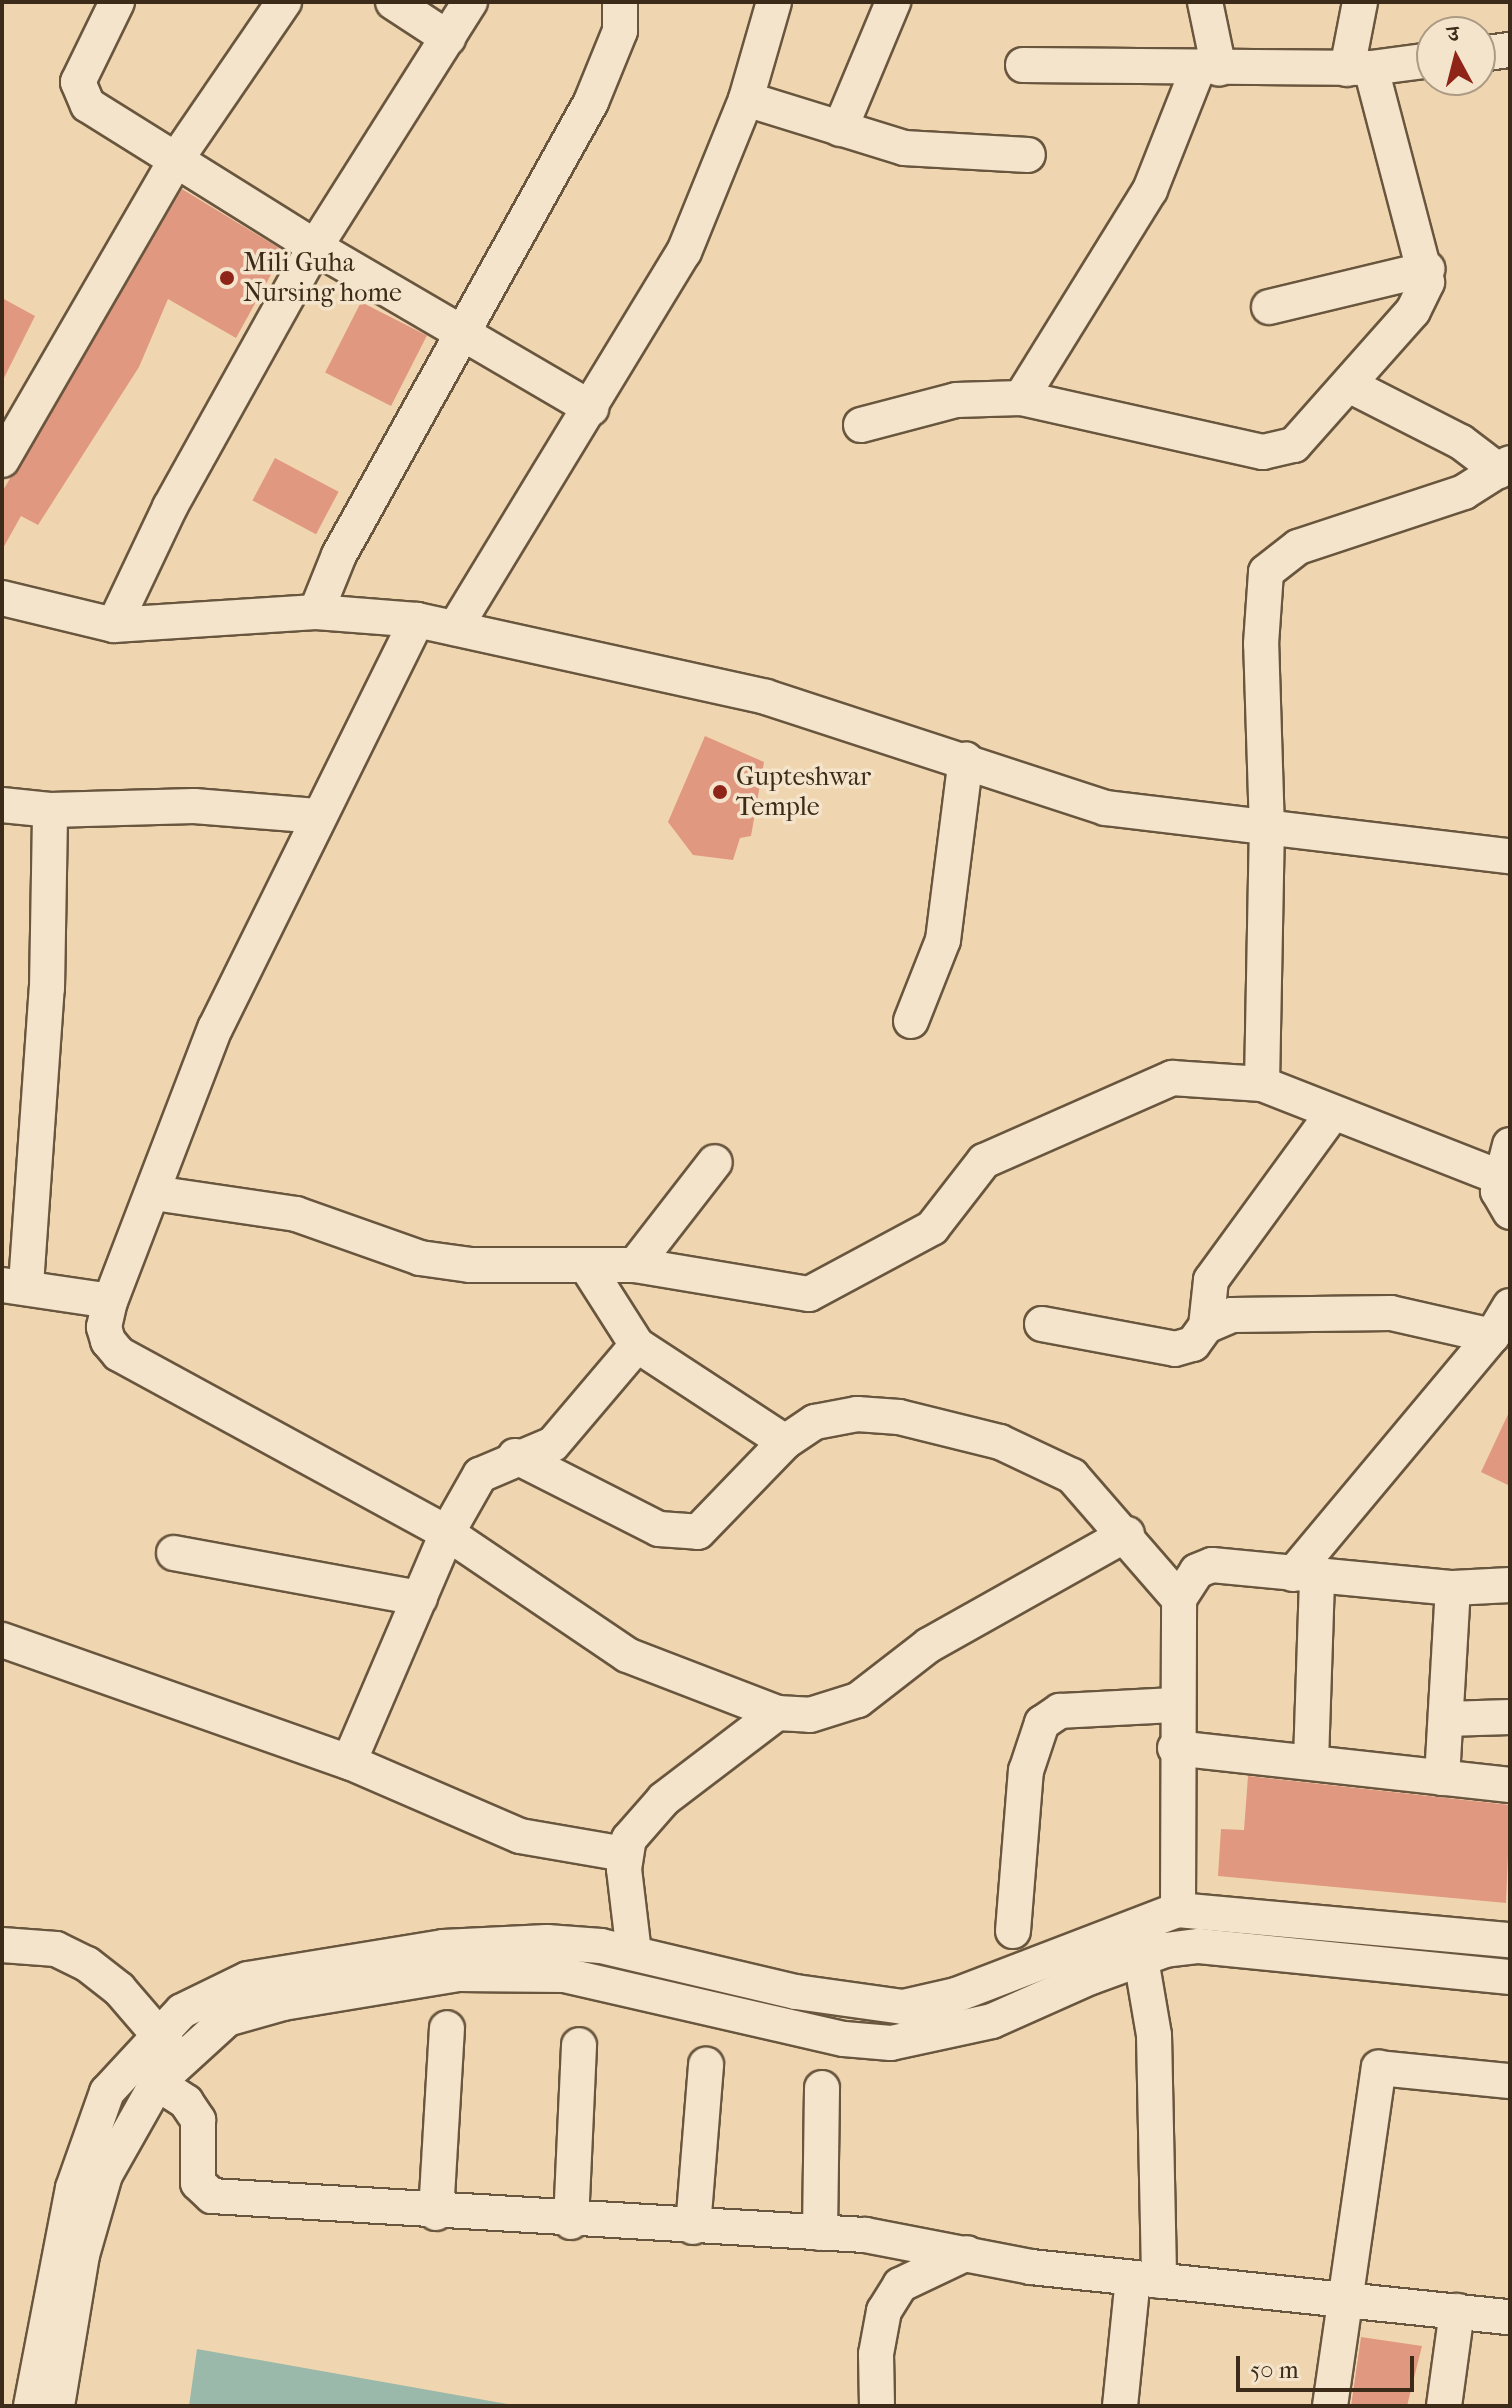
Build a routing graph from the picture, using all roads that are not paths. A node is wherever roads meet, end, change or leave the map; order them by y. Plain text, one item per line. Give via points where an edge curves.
1 (117, 2) edge
2 (284, 2) edge
3 (393, 2) edge
4 (470, 2) edge
5 (620, 2) edge
6 (774, 2) edge
7 (893, 2) edge
8 (1205, 2) edge
9 (1360, 2) edge
10 (448, 38) junction
11 (1416, 62) edge
12 (1023, 65) dead end
13 (1359, 68) junction
14 (1208, 69) junction
15 (746, 99) junction
16 (840, 129) junction
17 (1028, 155) dead end
18 (175, 161) junction
19 (315, 247) junction
20 (1427, 269) junction
21 (1269, 307) dead end
22 (463, 335) junction
23 (1351, 386) junction
24 (1021, 398) junction
25 (591, 408) junction
26 (861, 425) dead end
27 (2, 460) edge
28 (1505, 467) edge
29 (2, 598) edge
30 (316, 612) junction
31 (417, 620) junction
32 (114, 625) junction
33 (455, 628) junction
34 (966, 759) junction
35 (2, 805) edge
36 (50, 810) junction
37 (317, 816) junction
38 (1267, 830) junction
39 (1510, 856) edge
40 (911, 1021) dead end
41 (1262, 1084) junction
42 (1333, 1113) junction
43 (1510, 1145) edge
44 (715, 1162) dead end
45 (1499, 1177) junction
46 (154, 1193) junction
47 (1510, 1212) edge
48 (586, 1265) junction
49 (635, 1265) junction
50 (14, 1285) edge
51 (110, 1301) junction
52 (1510, 1306) edge
53 (1042, 1324) dead end
54 (1206, 1326) junction
55 (1492, 1336) junction
56 (637, 1345) junction
57 (785, 1442) junction
58 (515, 1456) junction
59 (447, 1533) junction
60 (1127, 1534) junction
61 (174, 1553) dead end
62 (1305, 1576) junction
63 (1510, 1585) edge
64 (1453, 1588) junction
65 (420, 1598) junction
66 (1179, 1599) junction
67 (2, 1640) edge
68 (1176, 1705) junction
69 (777, 1713) junction
70 (1510, 1717) edge
71 (1446, 1719) junction
72 (1175, 1748) junction
73 (1311, 1761) junction
74 (349, 1762) junction
75 (1442, 1778) junction
76 (1510, 1785) edge
77 (624, 1854) junction
78 (1178, 1910) junction
79 (1013, 1931) dead end
80 (1510, 1940) edge
81 (2, 1945) edge
82 (634, 1953) junction
83 (1141, 1959) junction
84 (1510, 1977) edge
85 (447, 2028) dead end
86 (158, 2031) junction
87 (579, 2045) dead end
88 (706, 2065) dead end
89 (168, 2071) junction
90 (1510, 2081) edge
91 (822, 2088) dead end
92 (436, 2213) junction
93 (571, 2222) junction
94 (693, 2227) junction
95 (820, 2233) junction
96 (71, 2252) junction
97 (967, 2253) junction
98 (1146, 2280) junction
99 (1345, 2296) junction
100 (1457, 2311) junction
101 (1510, 2317) edge
102 (31, 2406) edge
103 (57, 2406) edge
104 (877, 2406) edge
105 (1120, 2406) edge
106 (1330, 2406) edge
107 (1444, 2406) edge

1 - 18 street via 84,62 80,95
2 - 18 street
3 - 10 street
4 - 10 street
5 - 22 street via 620,31 591,102
6 - 15 street
7 - 16 street
8 - 14 street
9 - 13 street
10 - 19 street
11 - 13 street
12 - 14 street
13 - 14 street
13 - 20 street
14 - 24 street via 1150,190
15 - 16 street
15 - 25 street via 684,252
16 - 17 street via 904,148
18 - 19 street
18 - 27 street
19 - 22 street
19 - 32 street via 170,507
20 - 21 street
20 - 23 street via 1424,297
22 - 25 street
22 - 30 street via 339,555
23 - 24 street via 1279,452
23 - 28 street
24 - 26 street via 956,400
25 - 33 street
28 - 38 street via 1464,492 1298,547 1266,572 1261,644
29 - 32 street
30 - 31 street
30 - 32 street
31 - 33 street
31 - 37 street
33 - 34 street via 766,697
34 - 38 street via 1105,808
34 - 40 street via 943,940
35 - 36 street
36 - 37 street via 194,806
36 - 50 street via 47,988
37 - 46 street via 215,1028
38 - 39 street
38 - 41 street
41 - 42 street
41 - 49 street via 1172,1078 984,1161 932,1228 824,1291 792,1293
42 - 45 street
42 - 54 street via 1211,1280
43 - 45 street
44 - 49 street
45 - 47 street via 1500,1201
46 - 48 street via 296,1214 420,1258 470,1265
46 - 51 street
48 - 49 street
48 - 56 street
50 - 51 street
51 - 59 street via 104,1327 119,1354
52 - 55 street
53 - 54 street via 1175,1349 1193,1344
54 - 55 street via 1232,1315 1391,1313
55 - 62 street
56 - 57 street
56 - 58 street via 553,1444
57 - 58 street via 698,1532 659,1529
57 - 60 street via 815,1422 857,1414 899,1417 1000,1442 1072,1476
58 - 59 street via 480,1475
59 - 65 street
59 - 69 street via 627,1655
60 - 66 street
60 - 69 street via 929,1645 858,1700 810,1715
61 - 65 street
62 - 64 street
62 - 66 street via 1212,1565 1197,1571
62 - 73 street
63 - 64 street
64 - 71 street
65 - 74 street
66 - 68 street
67 - 74 street
68 - 72 street
68 - 79 street via 1060,1711 1042,1723 1026,1771
69 - 77 street via 664,1799 638,1825
70 - 71 street
71 - 75 street
72 - 73 street
72 - 78 street
73 - 75 street
74 - 77 street via 520,1836
75 - 76 street
77 - 82 street
78 - 80 street
78 - 82 street via 956,1995 903,2007 796,1992
81 - 86 street via 56,1949 87,1964
82 - 86 street via 547,1942 443,1947 334,1963 248,1979 182,2011
83 - 84 street via 1199,1946 1263,1949
83 - 89 street via 992,2021 891,2043 844,2039 592,1980 459,1974 283,2003 227,2019
83 - 98 street via 1154,2035
85 - 92 street
86 - 89 street
86 - 96 street via 107,2092 87,2137
87 - 93 street
88 - 94 street
89 - 92 street via 198,2120 203,2192
89 - 96 street via 105,2175
90 - 99 street via 1379,2068
91 - 95 street
92 - 93 street
93 - 94 street
94 - 95 street
95 - 97 street via 916,2241
96 - 102 street
96 - 103 street
97 - 98 street
97 - 104 street via 900,2285 884,2311 876,2354
98 - 99 street
98 - 105 street
99 - 100 street
99 - 106 street
100 - 101 street
100 - 107 street

